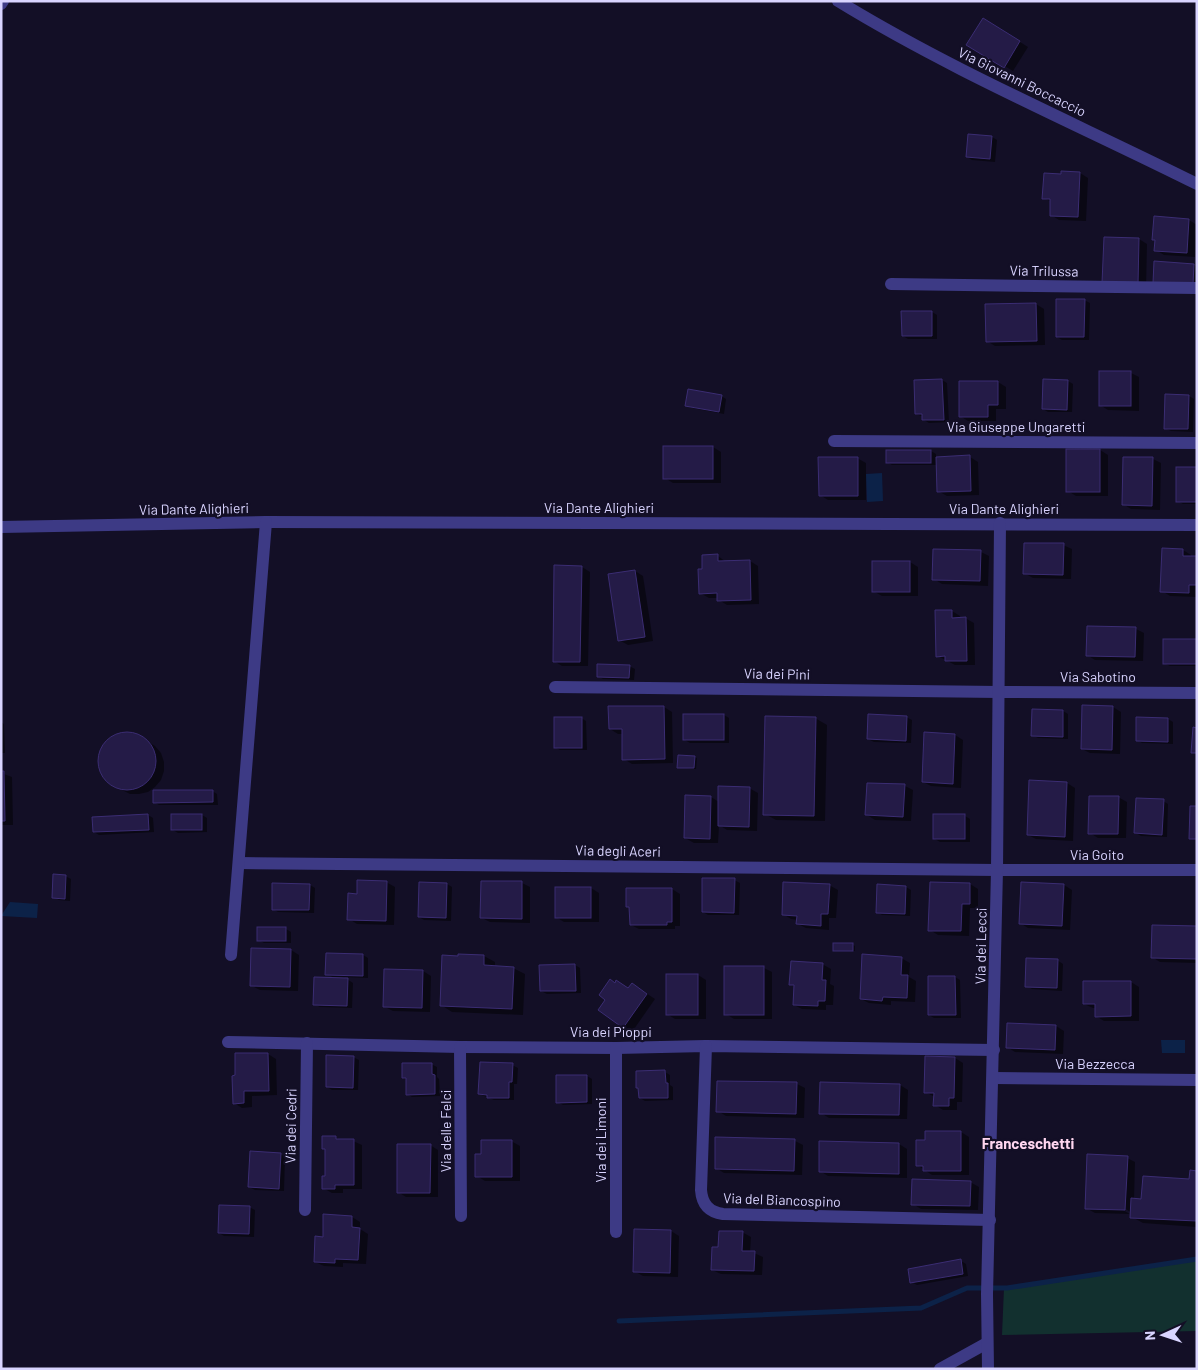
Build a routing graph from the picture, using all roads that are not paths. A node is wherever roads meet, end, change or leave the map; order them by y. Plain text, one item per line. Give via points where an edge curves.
1 (838, 1) edge
2 (1197, 184) edge
3 (890, 284) dead end
4 (1197, 288) edge
5 (834, 441) dead end
6 (1197, 443) edge
7 (266, 522) junction
8 (1000, 523) junction
9 (1197, 525) edge
10 (1, 527) edge
11 (555, 687) dead end
12 (999, 692) junction
13 (1197, 692) edge
14 (239, 863) junction
15 (997, 870) junction
16 (1197, 870) edge
17 (231, 954) dead end
18 (228, 1042) dead end
19 (307, 1043) junction
20 (706, 1046) junction
21 (460, 1047) junction
22 (616, 1048) junction
23 (994, 1050) junction
24 (994, 1078) junction
25 (1197, 1080) edge
26 (305, 1210) dead end
27 (461, 1216) dead end
28 (990, 1220) junction
29 (616, 1232) dead end
30 (987, 1343) junction
31 (940, 1369) edge
32 (988, 1369) edge

1 - 2 street, Via Giovanni Boccaccio via 961,69
3 - 4 street, Via Trilussa
5 - 6 street, Via Giuseppe Ungaretti
7 - 8 street, Via Dante Alighieri
7 - 10 street, Via Dante Alighieri
7 - 14 street
8 - 9 street, Via Dante Alighieri
8 - 12 street, Via dei Lecci
11 - 12 street, Via dei Pini
12 - 13 street, Via Sabotino
12 - 15 street, Via dei Lecci
14 - 15 street, Via degli Aceri
14 - 17 street
15 - 16 street, Via Goito
15 - 23 street, Via dei Lecci
18 - 19 street, Via dei Pioppi
19 - 21 street, Via dei Pioppi
19 - 26 street, Via dei Cedri
20 - 22 street, Via dei Pioppi
20 - 23 street, Via dei Pioppi
20 - 28 street, Via del Biancospino via 701,1190 704,1204 710,1210 723,1214
21 - 22 street, Via dei Pioppi
21 - 27 street, Via delle Felci
22 - 29 street, Via dei Limoni
23 - 24 street, Via dei Lecci
24 - 25 street, Via Bezzecca
24 - 28 street, Via dei Lecci
28 - 30 street, Via dei Lecci
30 - 31 street
30 - 32 street, Via dei Lecci

